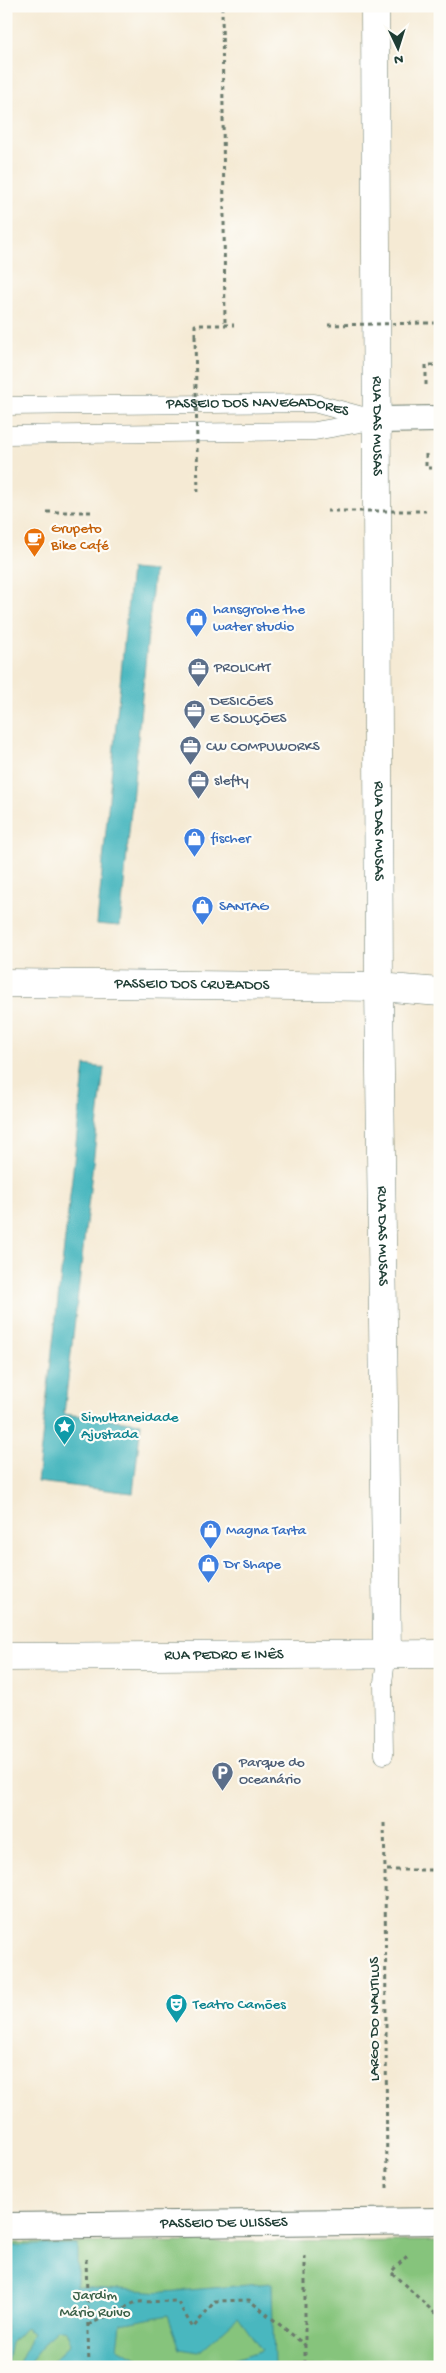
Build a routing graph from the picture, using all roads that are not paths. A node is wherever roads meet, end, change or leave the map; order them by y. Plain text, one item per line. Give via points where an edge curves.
1 (375, 6) edge
2 (6, 406) edge
3 (440, 419) edge
4 (377, 420) junction
5 (6, 435) edge
6 (6, 983) edge
7 (379, 987) junction
8 (440, 992) edge
9 (387, 1654) junction
10 (440, 1654) edge
11 (6, 1657) edge
12 (384, 1755) dead end
13 (440, 2220) edge
14 (6, 2226) edge

1 - 4 street, RUA DAS MUSAS
2 - 4 lane, PASSEIO DOS NAVEGADORES via 314,403
3 - 4 street
4 - 5 lane, PASSEIO DOS NAVEGADORES via 315,431
4 - 7 street, RUA DAS MUSAS
6 - 7 street, PASSEIO DOS CRUZADOS
7 - 8 street, PASSEIO DOS CRUZADOS
7 - 9 street, RUA DAS MUSAS
9 - 10 street, RUA PEDRO E INÊS
9 - 11 street, RUA PEDRO E INÊS
9 - 12 lane via 383,1682
13 - 14 street, PASSEIO DE ULISSES

